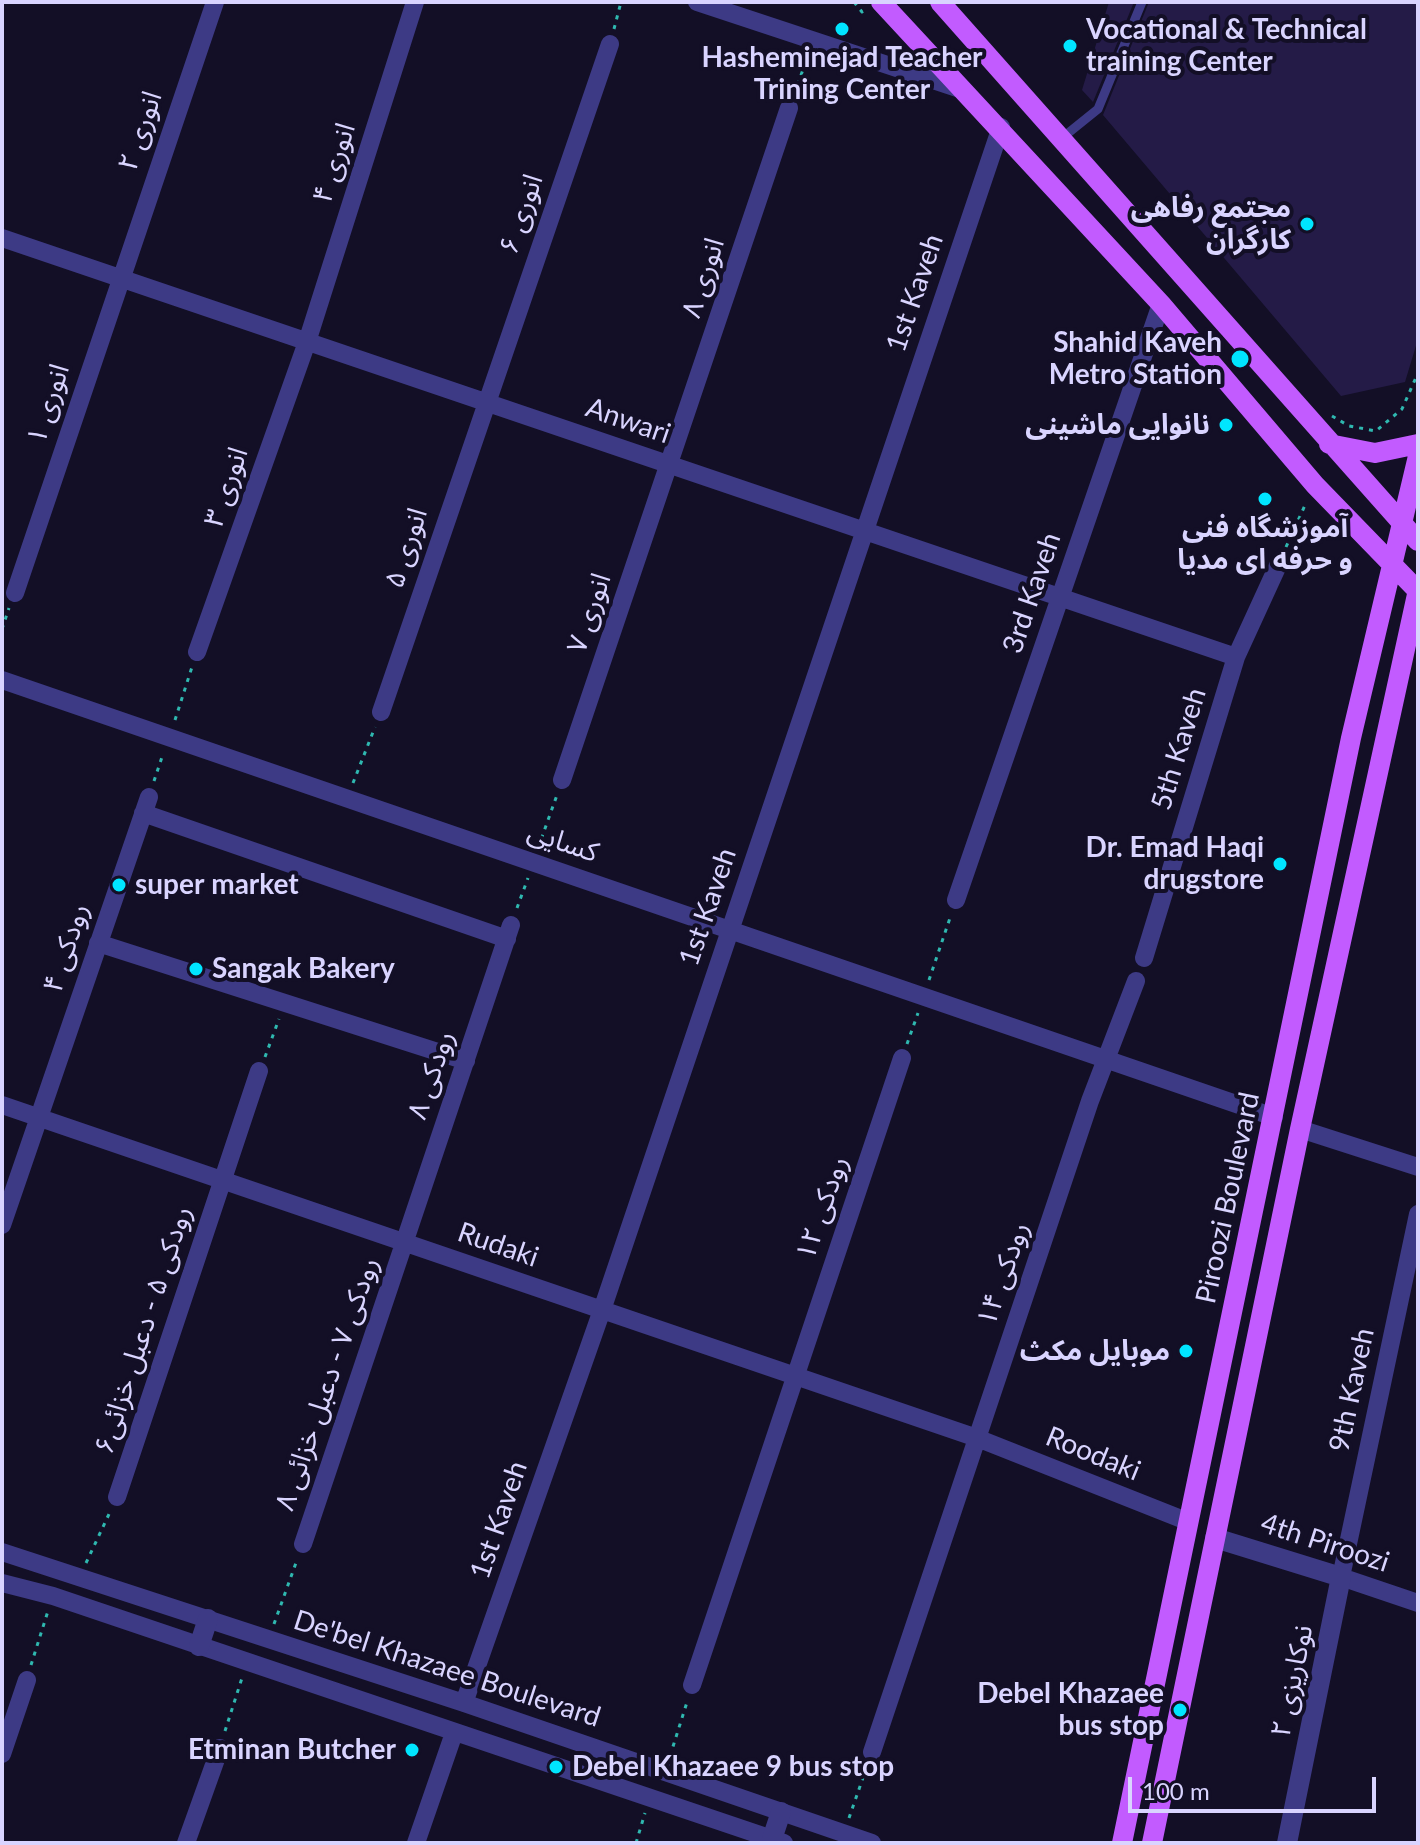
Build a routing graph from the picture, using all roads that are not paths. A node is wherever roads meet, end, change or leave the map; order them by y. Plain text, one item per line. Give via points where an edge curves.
1 (215, 2) edge
2 (415, 2) edge
3 (697, 2) edge
4 (881, 2) edge
5 (889, 2) edge
6 (940, 2) edge
7 (1142, 2) edge
8 (907, 28) junction
9 (610, 44) road end
10 (966, 90) junction
11 (789, 108) road end
12 (1001, 127) junction
13 (1059, 140) junction
14 (2, 238) edge
15 (119, 278) junction
16 (1161, 304) junction
17 (307, 342) junction
18 (484, 402) junction
19 (1329, 444) junction
20 (1418, 444) edge
21 (1418, 456) edge
22 (670, 465) junction
23 (1402, 523) junction
24 (864, 531) junction
25 (1418, 541) edge
26 (1280, 561) road end
27 (1393, 565) junction
28 (1418, 591) edge
29 (15, 593) road end
30 (1060, 597) junction
31 (1411, 648) edge
32 (197, 652) dead end
33 (1236, 657) junction
34 (2, 680) edge
35 (381, 712) road end
36 (562, 780) dead end
37 (146, 805) joint
38 (956, 900) dead end
39 (730, 930) junction
40 (98, 943) junction
41 (1144, 958) dead end
42 (1136, 981) dead end
43 (902, 1058) dead end
44 (1105, 1058) junction
45 (466, 1061) junction
46 (259, 1071) road end
47 (2, 1105) edge
48 (1274, 1117) junction
49 (40, 1118) junction
50 (1300, 1129) junction
51 (1418, 1167) edge
52 (222, 1180) junction
53 (1418, 1214) edge
54 (2, 1225) edge
55 (405, 1243) junction
56 (602, 1310) junction
57 (795, 1376) junction
58 (977, 1438) junction
59 (117, 1497) road end
60 (1189, 1522) junction
61 (1215, 1538) junction
62 (303, 1544) road end
63 (2, 1552) edge
64 (1341, 1577) junction
65 (2, 1583) edge
66 (1418, 1603) edge
67 (208, 1619) junction
68 (199, 1646) junction
69 (27, 1680) road end
70 (692, 1685) road end
71 (464, 1703) junction
72 (454, 1733) junction
73 (220, 1748) road end
74 (872, 1752) road end
75 (2, 1754) edge
76 (781, 1812) junction
77 (778, 1841) edge
78 (186, 1843) edge
79 (416, 1843) edge
80 (872, 1843) edge
81 (1122, 1843) edge
82 (1152, 1843) edge
83 (1287, 1843) edge

1 - 15 street, انوری ۲
2 - 17 street, انوری ۴
3 - 10 street
4 - 8 main road
5 - 8 main road
6 - 13 main road
7 - 13 lane via 1098,109
8 - 10 main road
9 - 18 street, انوری ۶
10 - 12 main road
11 - 22 street, انوری ۸
12 - 16 main road
12 - 24 street, 1st Kaveh
13 - 19 main road
14 - 15 street, Anwari
15 - 17 street, Anwari
15 - 29 street, انوری ۱
16 - 27 main road via 1315,485
16 - 30 street, 3rd Kaveh
17 - 18 street, Anwari
17 - 32 street, انوری ۳
18 - 22 street, Anwari
18 - 35 street, انوری ۵
19 - 20 main road via 1375,453
19 - 23 main road
21 - 23 main road
22 - 24 street, Anwari
22 - 36 street, انوری ۷
23 - 25 main road
23 - 27 main road, Piroozi Boulevard
24 - 30 street, Anwari
24 - 39 street, 1st Kaveh
26 - 33 street, 5th Kaveh
27 - 28 main road
27 - 48 main road, Piroozi Boulevard via 1351,738
28 - 31 main road, Piroozi Boulevard
30 - 33 street, Anwari
30 - 38 street, 3rd Kaveh
31 - 50 main road, Piroozi Boulevard
33 - 41 street, 5th Kaveh
34 - 39 street, کسایی
37 - 40 street, رودکی ۴
37 - 45 street, رودکی ۸ via 509,932
39 - 44 street, کسایی
39 - 56 street, 1st Kaveh
40 - 45 street
40 - 49 street, رودکی ۴
42 - 44 street, رودکی ۱۴
43 - 57 street, رودکی ۱۲
44 - 48 street, کسایی
44 - 58 street, رودکی ۱۴
45 - 55 street, رودکی ۸
46 - 52 street, رودکی ۵ - دعبل خزائی۶
47 - 49 street, Rudaki
48 - 60 main road, Piroozi Boulevard
49 - 52 street, Rudaki
49 - 54 street, رودکی ۴
50 - 51 street
50 - 61 main road, Piroozi Boulevard
52 - 55 street, Rudaki
52 - 59 street, رودکی ۵ - دعبل خزائی۶
53 - 64 street, 9th Kaveh
55 - 56 street, Rudaki
55 - 62 street, رودکی ۷ - دعبل خزائی ۸
56 - 57 street, Rudaki
56 - 71 street, 1st Kaveh
57 - 58 street, Rudaki
57 - 70 street, رودکی ۱۲
58 - 60 street, Roodaki
58 - 74 street, رودکی ۱۴
60 - 81 main road, Piroozi Boulevard
61 - 64 street, 4th Piroozi
61 - 82 main road, Piroozi Boulevard
63 - 67 street, De'bel Khazaee Boulevard
64 - 66 street, 4th Piroozi
64 - 83 street, نوکاریزی ۲
65 - 68 street, De'bel Khazaee Boulevard
67 - 68 street
67 - 71 street, De'bel Khazaee Boulevard
68 - 72 street, De'bel Khazaee Boulevard
69 - 75 street
71 - 76 street, De'bel Khazaee Boulevard
72 - 77 street, De'bel Khazaee Boulevard
72 - 79 street
73 - 78 street
76 - 77 street
76 - 80 street, De'bel Khazaee Boulevard

